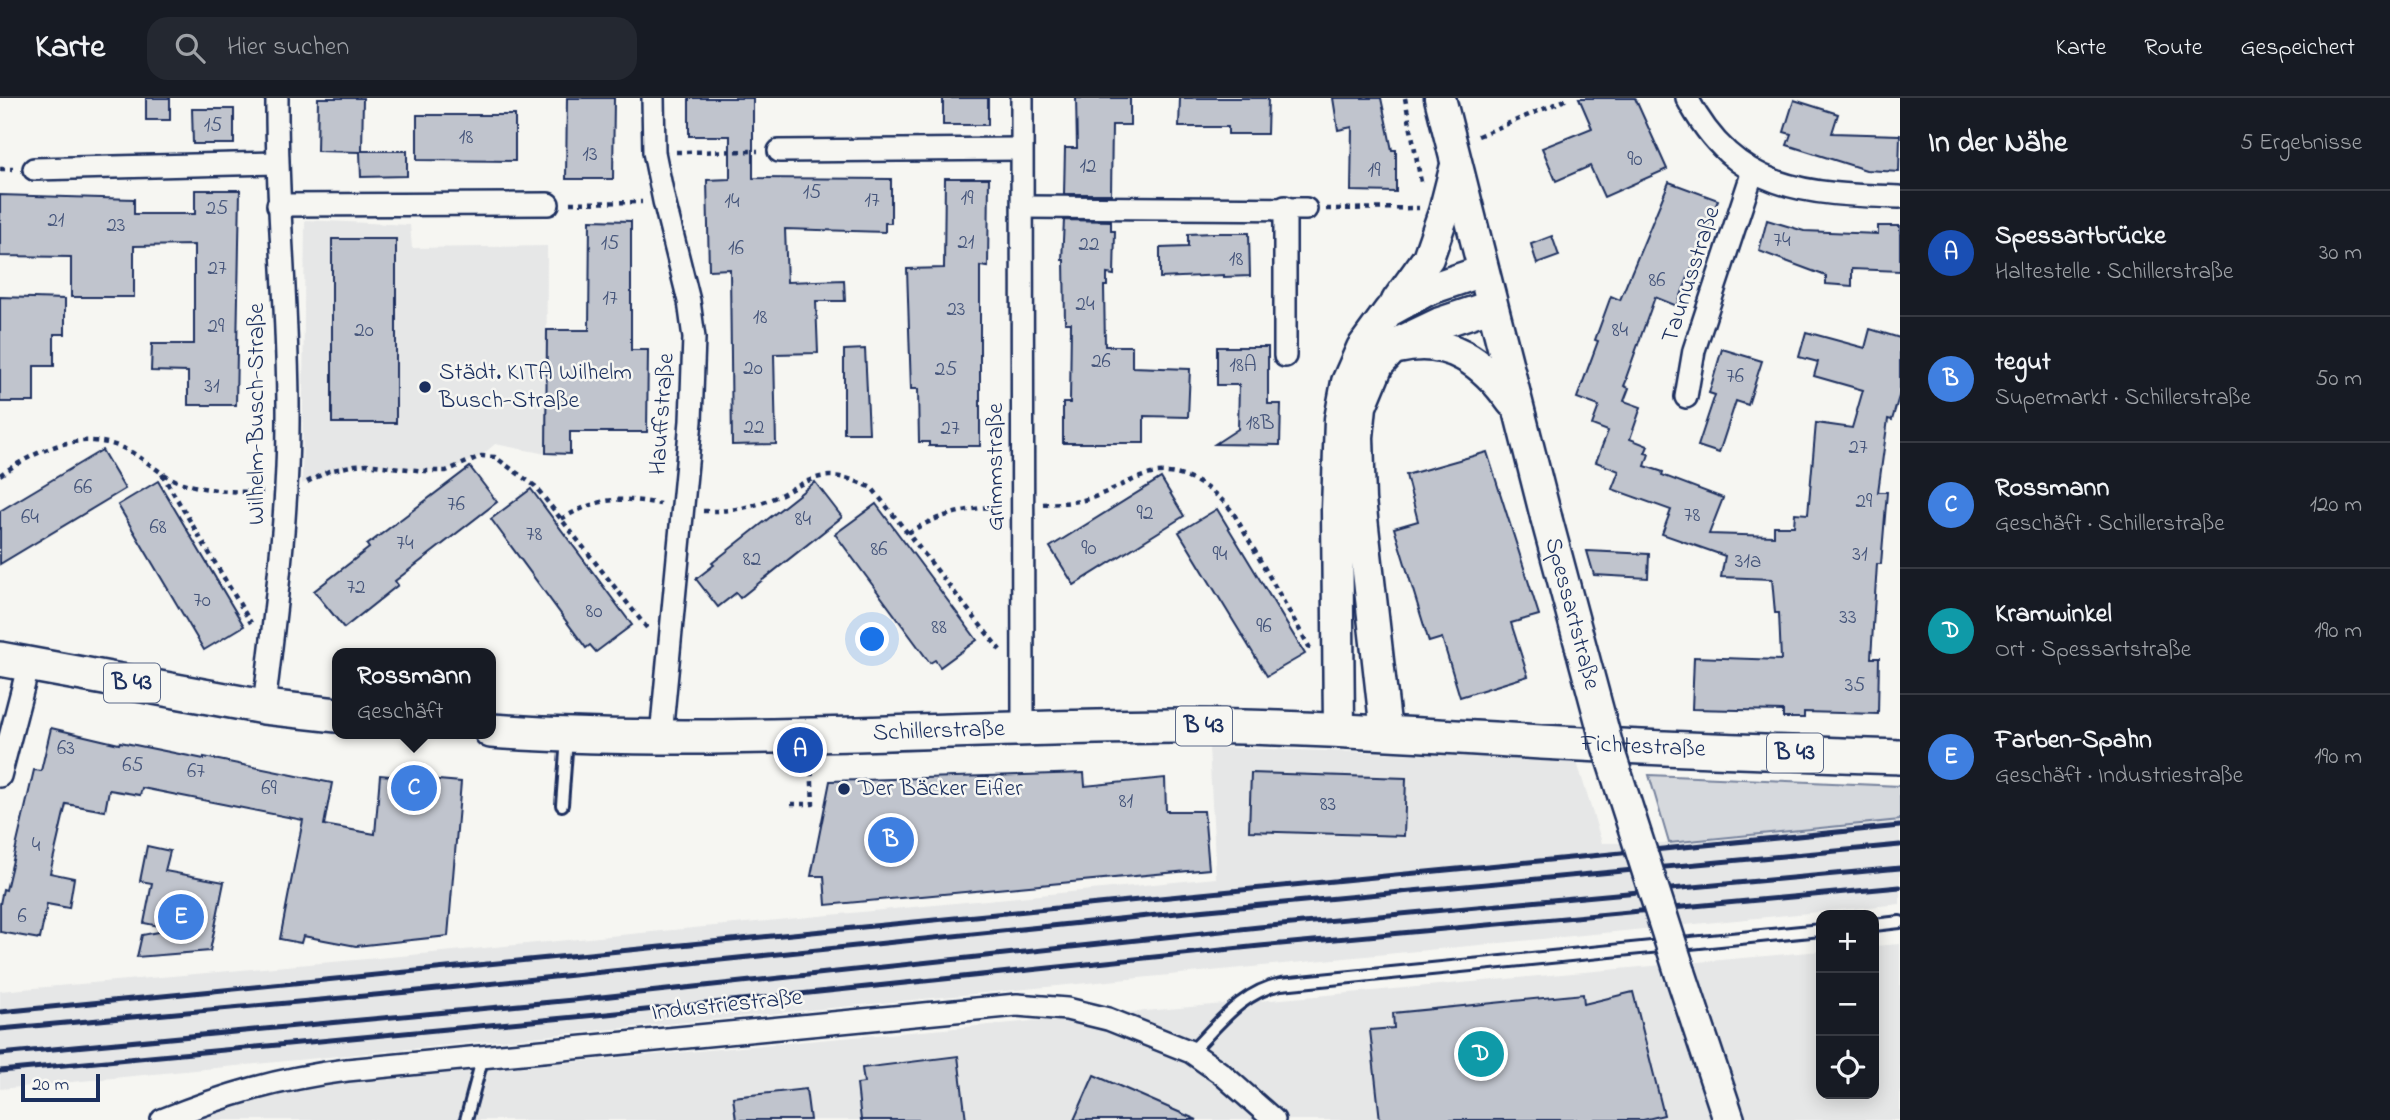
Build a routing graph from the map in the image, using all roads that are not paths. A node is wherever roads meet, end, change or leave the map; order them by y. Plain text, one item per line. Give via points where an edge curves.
1 (277, 98) edge
2 (653, 98) edge
3 (1022, 98) edge
4 (1440, 98) edge
5 (1687, 98) edge
6 (1021, 149) junction
7 (779, 150) road end
8 (276, 163) junction
9 (1456, 165) junction
10 (34, 169) dead end
11 (1753, 171) junction
12 (1900, 197) edge
13 (548, 204) road end
14 (278, 205) junction
15 (1023, 207) junction
16 (1483, 271) junction
17 (1491, 306) junction
18 (1389, 311) junction
19 (1387, 354) junction
20 (1285, 356) dead end
21 (1686, 397) dead end
22 (1520, 414) junction
23 (15, 662) edge
24 (264, 706) junction
25 (332, 715) edge
26 (1023, 727) junction
27 (1339, 729) junction
28 (496, 731) edge
29 (1386, 732) junction
30 (567, 733) junction
31 (661, 736) junction
32 (1900, 757) edge
33 (0, 776) edge
34 (562, 805) dead end
35 (1900, 922) edge
36 (1879, 924) edge
37 (1816, 930) edge
38 (1191, 1052) junction
39 (483, 1056) junction
40 (162, 1120) edge
41 (466, 1120) edge
42 (1274, 1120) edge
43 (1729, 1120) edge

1 - 8 street, Wilhelm-Busch-Straße
2 - 31 street, Hauffstraße via 654,152 694,338 691,421
3 - 6 street, Grimmstraße
4 - 9 main road, Spessartstraße
5 - 11 street via 1709,133
6 - 7 street
6 - 15 street, Grimmstraße
8 - 10 street
8 - 14 street, Wilhelm-Busch-Straße
9 - 16 main road, Spessartstraße
9 - 18 main road via 1428,258
11 - 12 street via 1804,190
11 - 21 street, Taunusstraße via 1694,350
13 - 14 street
14 - 24 street, Wilhelm-Busch-Straße via 287,359 286,492
15 - 20 street via 1295,208
15 - 26 street, Grimmstraße
16 - 17 main road, Spessartstraße
16 - 18 main road via 1427,290
17 - 19 main road via 1416,334
17 - 22 main road, Spessartstraße
18 - 27 main road via 1355,362 1340,419
19 - 22 main road via 1425,344 1456,352 1497,380
19 - 29 main road via 1367,388 1358,437 1360,500
22 - 43 main road, Spessartstraße, bridge via 1608,748
23 - 24 main road, B 43
23 - 33 street
24 - 25 main road, B 43
26 - 27 main road, Schillerstraße / B 43
26 - 31 main road, Schillerstraße / B 43
27 - 29 main road, Schillerstraße / B 43
28 - 30 main road, Schillerstraße / B 43
29 - 32 main road, Fichtestraße / B 43
30 - 31 main road, Schillerstraße / B 43
30 - 34 lane
35 - 36 lane
37 - 38 lane via 1281,984 1244,998
38 - 39 street, Industriestraße via 1108,1019 1067,1009 1017,1006
38 - 42 street, Industriestraße
39 - 40 street, Industriestraße via 277,1081
39 - 41 lane

